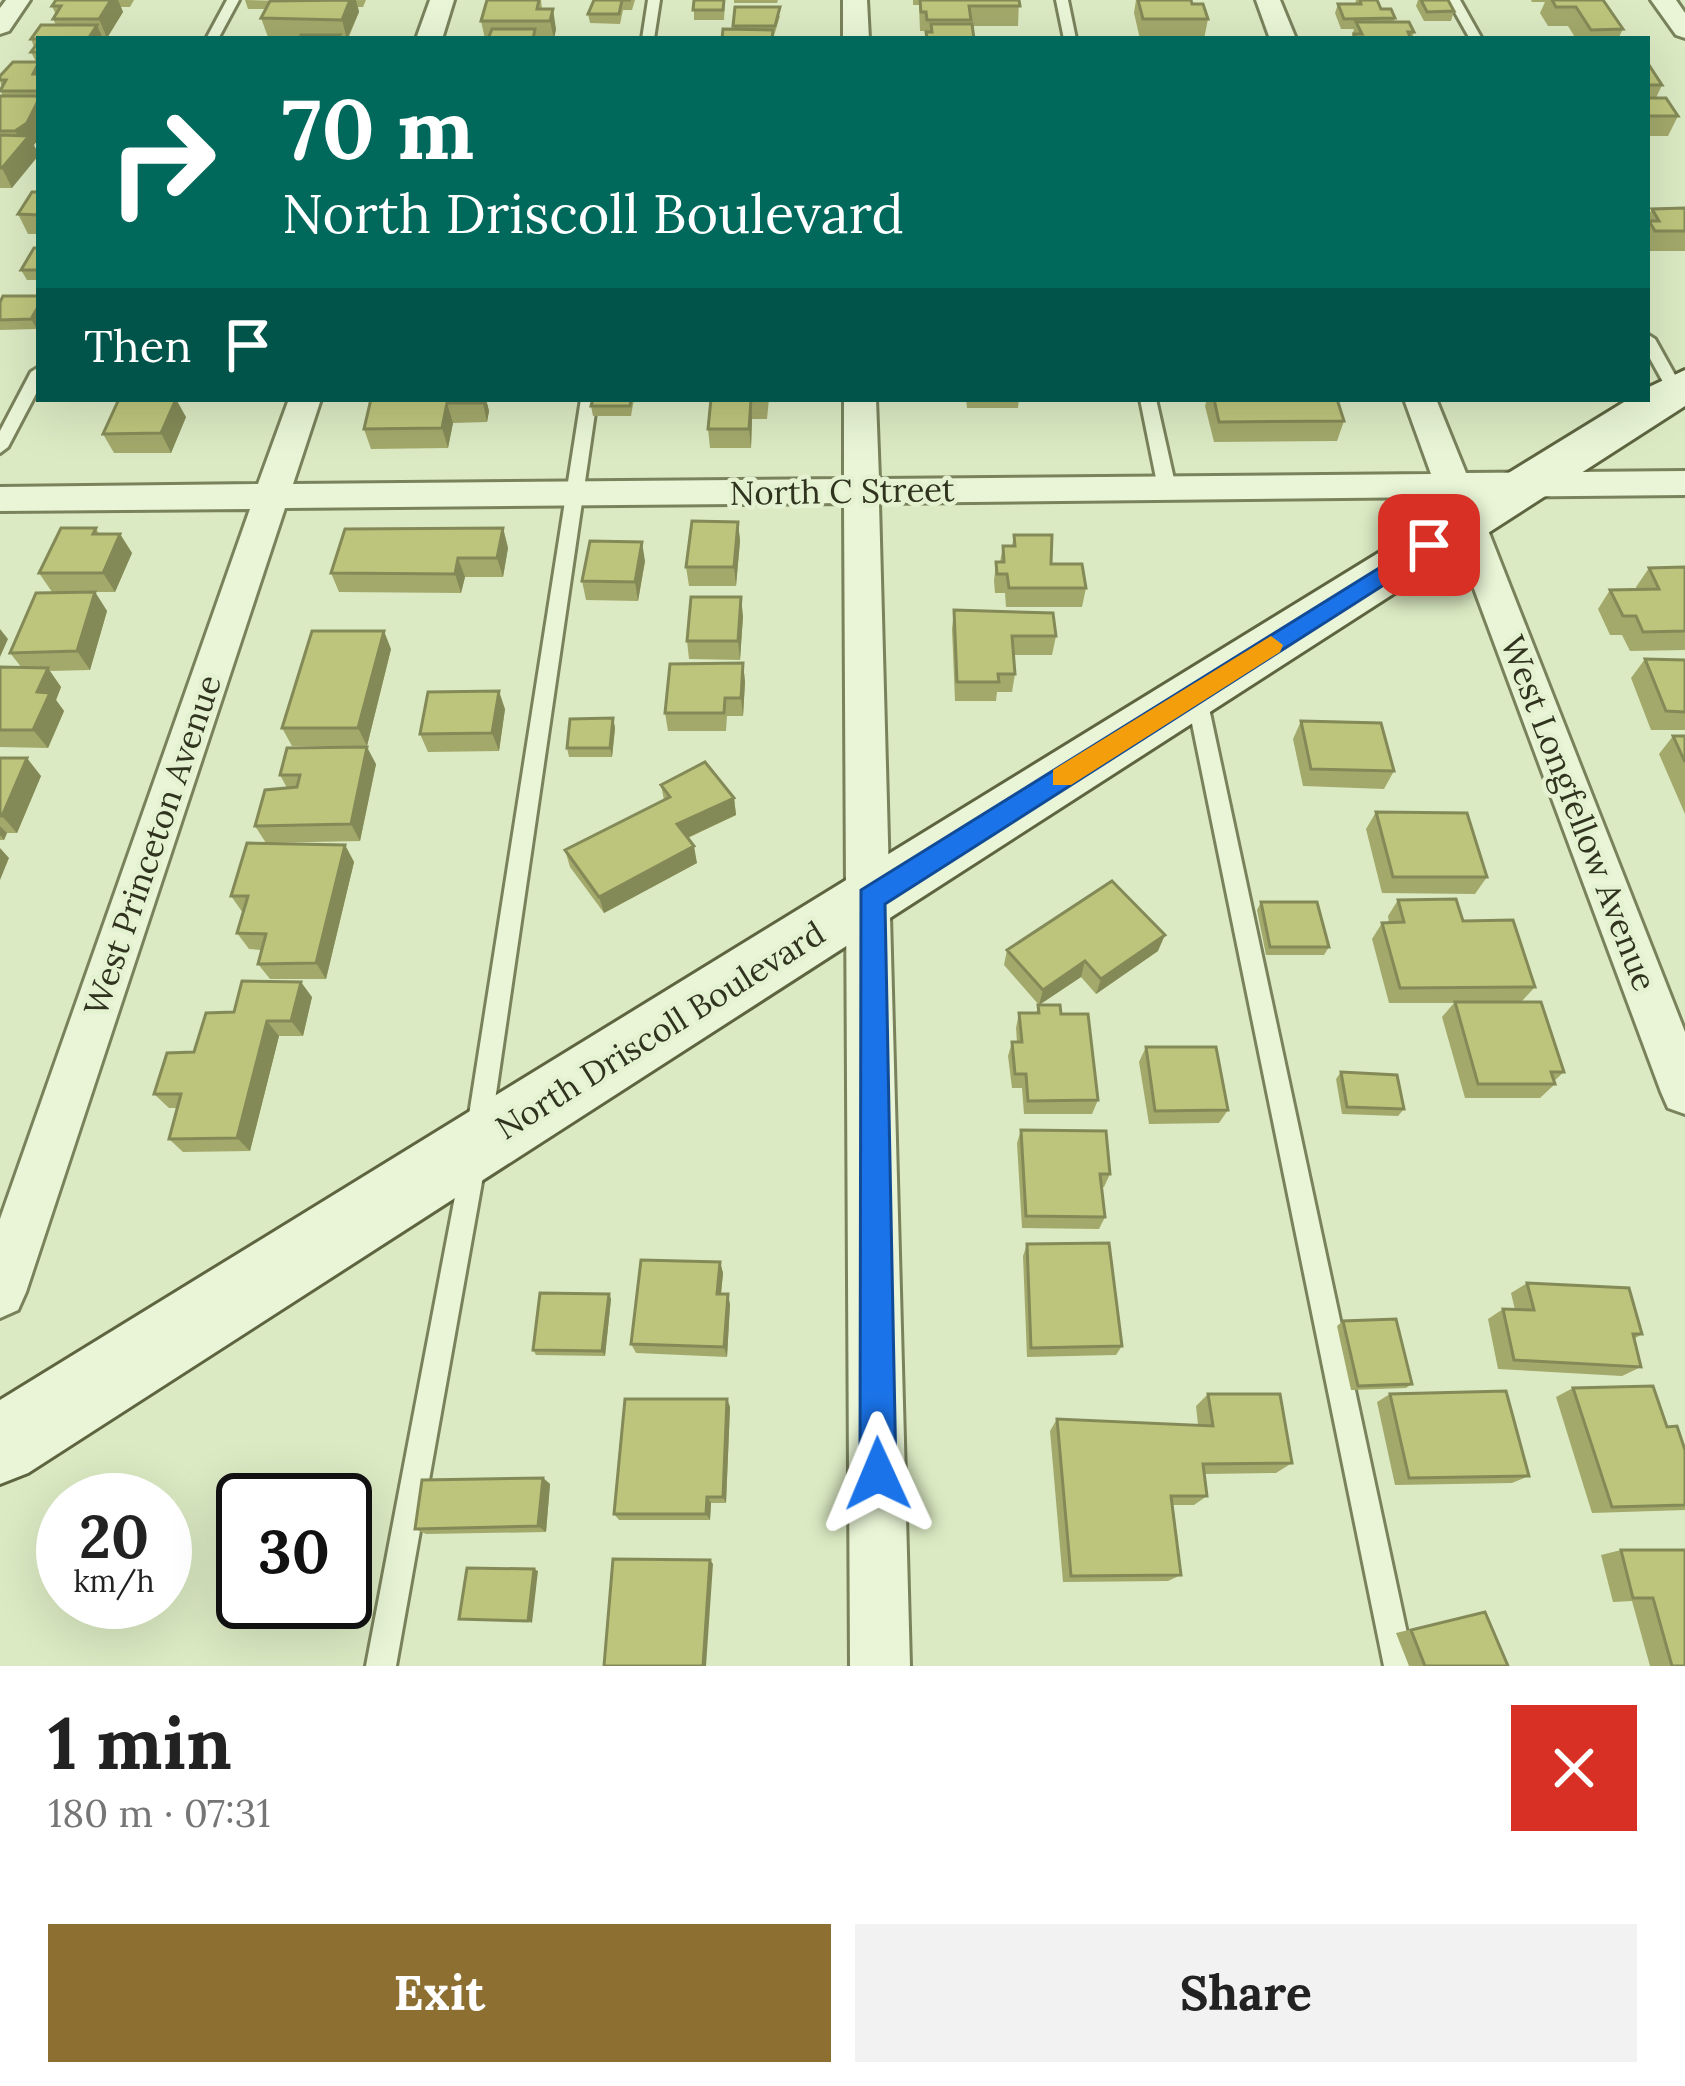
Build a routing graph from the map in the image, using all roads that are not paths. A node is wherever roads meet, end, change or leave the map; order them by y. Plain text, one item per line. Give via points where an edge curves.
1 (19, 0) edge
2 (233, 0) edge
3 (442, 0) edge
4 (654, 0) edge
5 (855, 0) edge
6 (1062, 0) edge
7 (1268, 0) edge
8 (1454, 0) edge
9 (1663, 0) edge
10 (0, 26) edge
11 (1685, 30) edge
12 (214, 36) edge
13 (430, 36) edge
14 (648, 36) edge
15 (856, 36) edge
16 (1069, 36) edge
17 (1282, 36) edge
18 (1474, 36) edge
19 (36, 379) edge
20 (304, 402) edge
21 (590, 402) edge
22 (860, 402) edge
23 (1149, 402) edge
24 (1421, 402) edge
25 (1632, 402) edge
26 (0, 447) edge
27 (1685, 483) edge
28 (1531, 484) junction
29 (1168, 488) junction
30 (861, 490) junction
31 (574, 495) junction
32 (271, 498) junction
33 (0, 500) edge
34 (1461, 503) junction
35 (1196, 693) junction
36 (871, 898) junction
37 (1685, 1093) edge
38 (476, 1145) junction
39 (0, 1292) edge
40 (0, 1445) edge
41 (381, 1666) edge
42 (880, 1666) edge
43 (1399, 1666) edge

1 - 10 street
2 - 12 lane
3 - 13 street
4 - 14 lane
5 - 15 street
6 - 16 lane
7 - 17 street
8 - 18 lane
9 - 11 street
19 - 26 lane
20 - 32 street, West Princeton Avenue
21 - 31 lane
22 - 30 street
23 - 29 lane
24 - 34 street, West Longfellow Avenue
25 - 28 main road, North Driscoll Boulevard
27 - 28 street
28 - 34 main road, North Driscoll Boulevard
29 - 30 street, North C Street
29 - 34 street, North C Street
30 - 31 street, North C Street
30 - 36 street
31 - 32 street, North C Street
31 - 38 lane
32 - 33 street, North C Street
32 - 39 street, West Princeton Avenue
34 - 35 main road, North Driscoll Boulevard
34 - 37 street, West Longfellow Avenue
35 - 36 main road, North Driscoll Boulevard
35 - 43 lane
36 - 38 main road, North Driscoll Boulevard
36 - 42 street
38 - 40 main road, North Driscoll Boulevard
38 - 41 lane

